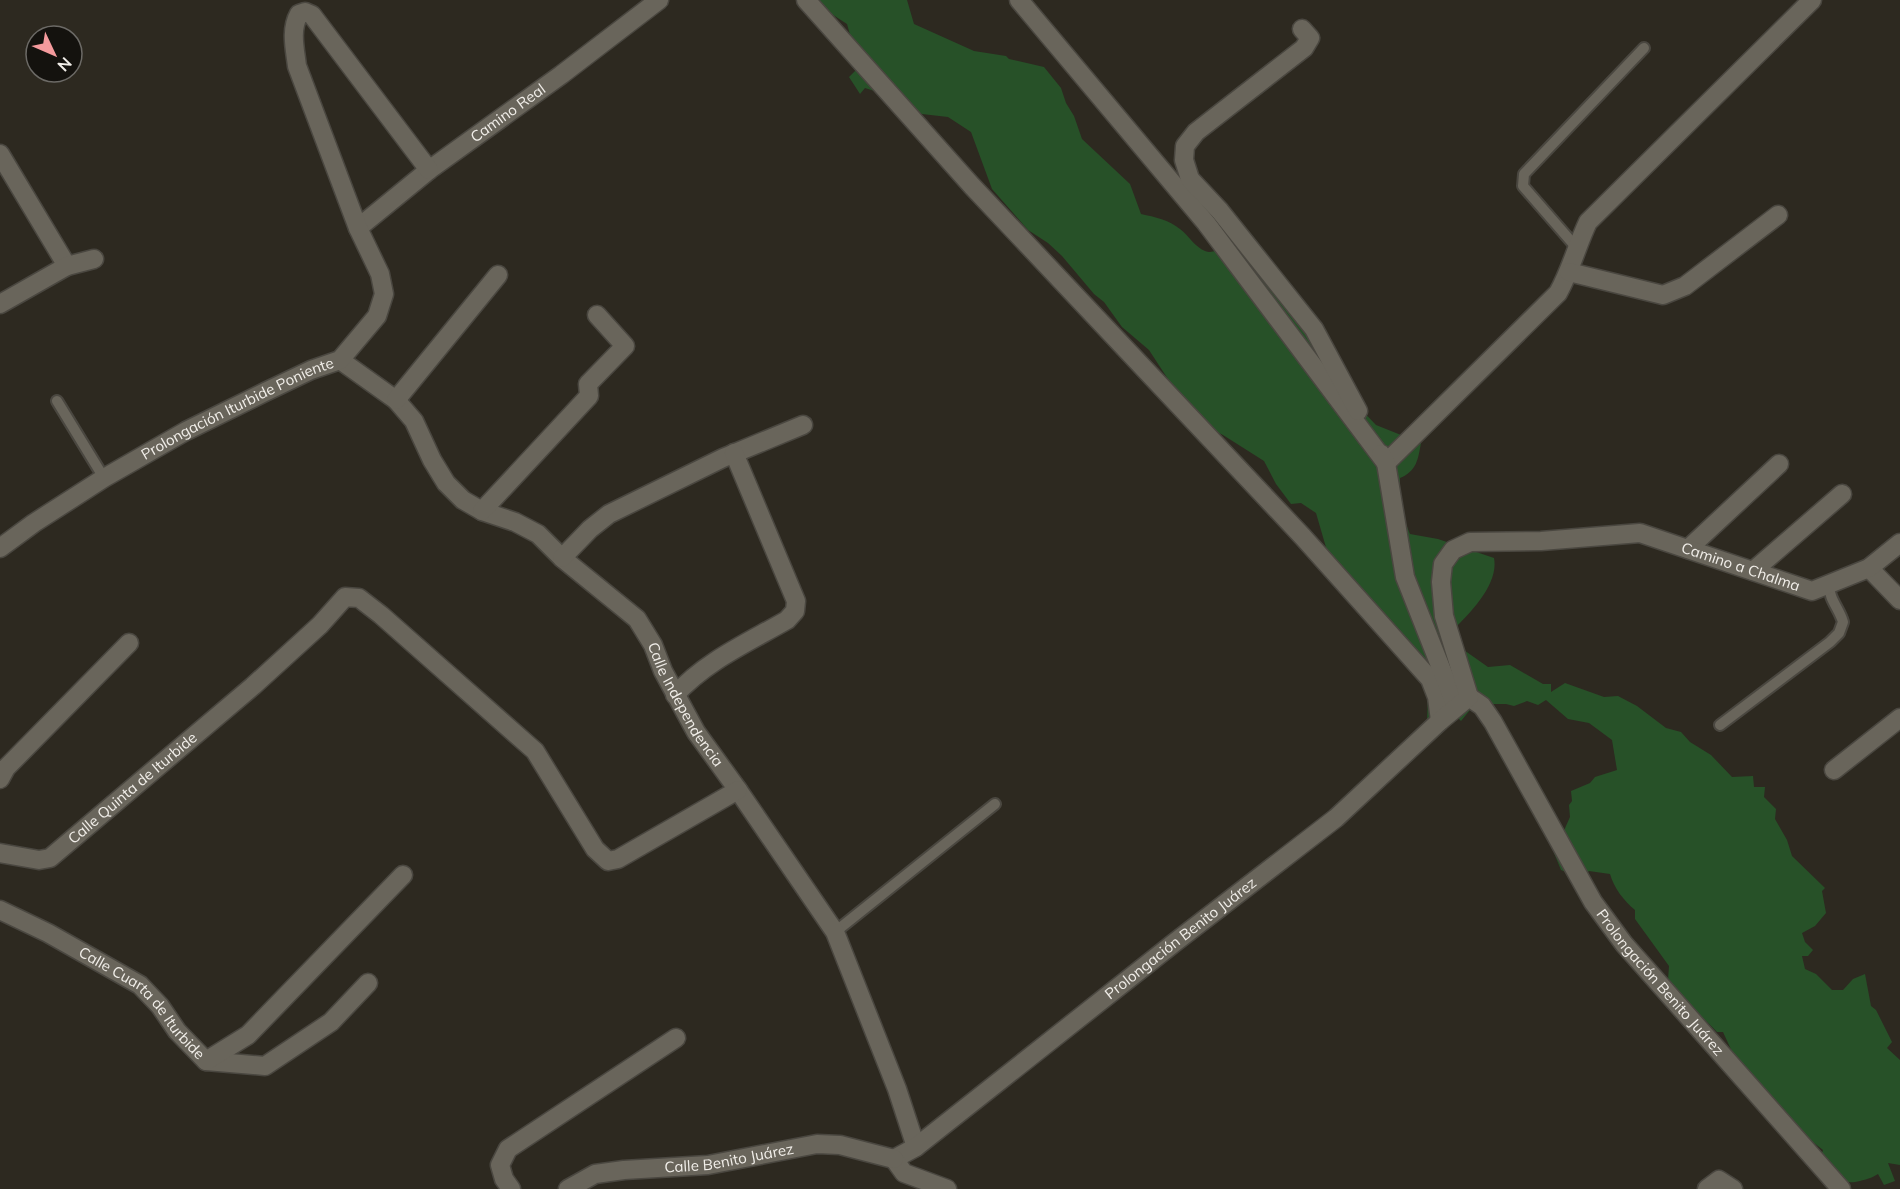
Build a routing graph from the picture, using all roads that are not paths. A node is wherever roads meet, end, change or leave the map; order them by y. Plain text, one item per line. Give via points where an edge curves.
1 (659, 0) edge
2 (806, 0) edge
3 (1019, 0) edge
4 (1812, 0) edge
5 (1302, 29) dead end
6 (1644, 48) dead end
7 (0, 154) edge
8 (429, 170) junction
9 (1778, 215) dead end
10 (358, 228) junction
11 (1576, 247) junction
12 (94, 259) dead end
13 (67, 266) junction
14 (1569, 272) junction
15 (498, 275) dead end
16 (0, 304) edge
17 (597, 315) dead end
18 (340, 360) junction
19 (396, 400) junction
20 (57, 401) dead end
21 (803, 425) dead end
22 (734, 453) junction
23 (1386, 463) junction
24 (1779, 464) dead end
25 (104, 478) junction
26 (1842, 494) dead end
27 (482, 511) junction
28 (1900, 543) edge
29 (0, 548) edge
30 (1688, 549) junction
31 (562, 558) junction
32 (1869, 568) junction
33 (1753, 571) junction
34 (1828, 584) junction
35 (1900, 600) edge
36 (129, 644) dead end
37 (675, 695) junction
38 (1462, 702) junction
39 (1900, 718) edge
40 (1440, 721) junction
41 (1720, 725) dead end
42 (1834, 770) dead end
43 (0, 778) edge
44 (738, 790) junction
45 (995, 804) dead end
46 (0, 853) edge
47 (403, 875) dead end
48 (0, 910) edge
49 (835, 932) junction
50 (368, 983) dead end
51 (676, 1038) dead end
52 (206, 1061) junction
53 (916, 1147) junction
54 (894, 1159) junction
55 (511, 1189) edge
56 (568, 1189) edge
57 (946, 1189) edge
58 (1707, 1189) edge
59 (1733, 1189) edge
60 (1841, 1189) edge

1 - 8 street, Camino Real
2 - 40 street via 972,186 1304,537 1430,680
3 - 23 street via 1206,223
4 - 11 street via 1588,222
5 - 23 street via 1310,38 1304,48 1196,132 1185,146 1184,160 1190,179 1314,329
6 - 11 lane via 1524,174 1523,186
7 - 13 street
8 - 10 street, Camino Real
8 - 10 street, Prolongación Iturbide Poniente via 312,15 299,14 294,40 297,66
9 - 14 street via 1685,286 1664,296
10 - 18 street, Prolongación Iturbide Poniente via 380,274 384,294 377,316
11 - 14 street
12 - 13 street
13 - 16 street
14 - 23 street via 1558,293
15 - 19 street
17 - 27 street via 625,346 588,384 589,396
18 - 19 street, Calle Independencia
18 - 25 street, Prolongación Iturbide Poniente via 311,370 186,431
19 - 27 street, Calle Independencia via 414,421 446,483
20 - 25 lane
21 - 22 street
22 - 31 street via 609,514
22 - 37 street via 796,601 795,611 787,621 711,663
23 - 38 street via 1405,577
24 - 30 street
25 - 29 street, Prolongación Iturbide Poniente
26 - 33 street
27 - 31 street, Calle Independencia via 538,534
28 - 32 street, Camino a Chalma
30 - 33 street, Camino a Chalma
30 - 38 street, Camino a Chalma via 1640,533 1470,542 1453,550 1443,564 1441,582
31 - 37 street, Calle Independencia via 637,619
32 - 34 street, Camino a Chalma
32 - 35 street
33 - 34 street, Camino a Chalma via 1812,591
34 - 41 lane via 1829,597 1844,622 1839,633
36 - 43 street
37 - 44 street, Calle Independencia
38 - 40 street, Prolongación Benito Juárez
38 - 60 street, Prolongación Benito Juárez via 1482,706 1493,722 1593,902 1624,944
39 - 42 street
40 - 53 street, Prolongación Benito Juárez via 1336,818
44 - 46 street, Calle Quinta de Iturbide via 618,859 608,861 596,849 535,751 381,615 352,596 345,597 254,686 50,858 39,860
44 - 49 street, Calle Independencia
45 - 49 lane
47 - 52 street via 248,1035
48 - 52 street, Calle Cuarta de Iturbide via 140,985
49 - 53 street, Calle Independencia
50 - 52 street, Calle Cuarta de Iturbide via 331,1022 265,1066
51 - 55 street via 508,1149 500,1165
53 - 54 street, Prolongación Benito Juárez
54 - 56 street, Calle Benito Juárez via 840,1145 817,1144 708,1164 595,1174
54 - 57 street via 904,1173
58 - 59 street via 1719,1180

